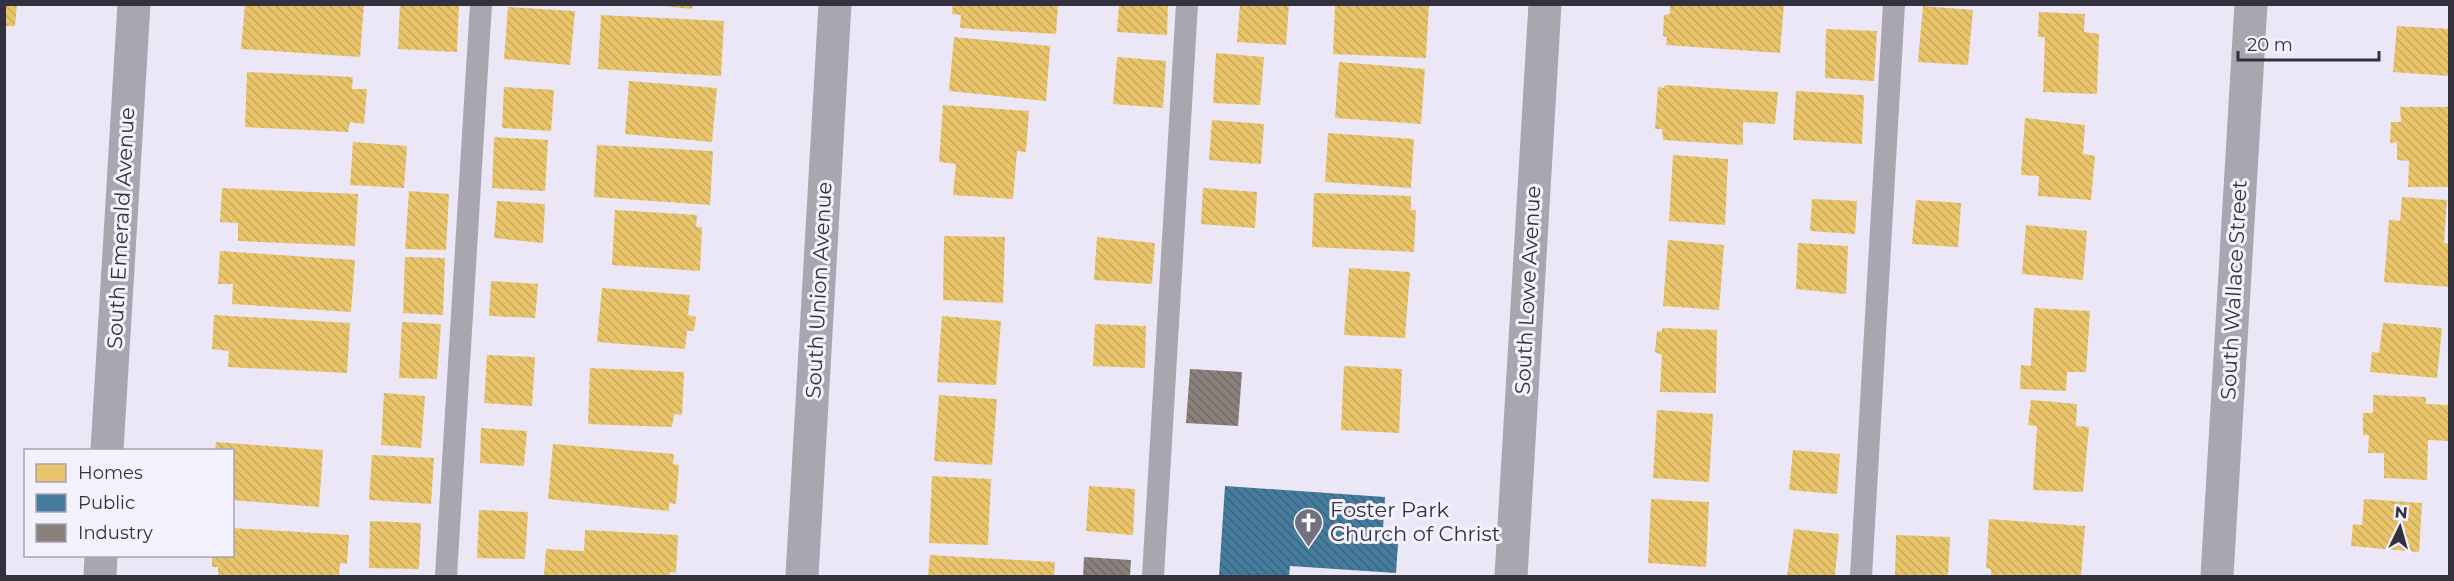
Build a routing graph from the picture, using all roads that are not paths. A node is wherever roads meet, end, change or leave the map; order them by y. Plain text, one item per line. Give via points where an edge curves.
1 (134, 4) edge
2 (481, 4) edge
3 (835, 4) edge
4 (1187, 4) edge
5 (1545, 4) edge
6 (1894, 4) edge
7 (2251, 4) edge
8 (107, 449) edge
9 (101, 557) edge
10 (100, 576) edge
11 (446, 576) edge
12 (802, 576) edge
13 (1153, 576) edge
14 (1511, 576) edge
15 (1861, 576) edge
16 (2217, 576) edge

1 - 8 street, South Emerald Avenue
2 - 11 lane
3 - 12 street, South Union Avenue
4 - 13 lane
5 - 14 street, South Lowe Avenue
6 - 15 lane
7 - 16 street, South Wallace Street
9 - 10 street

